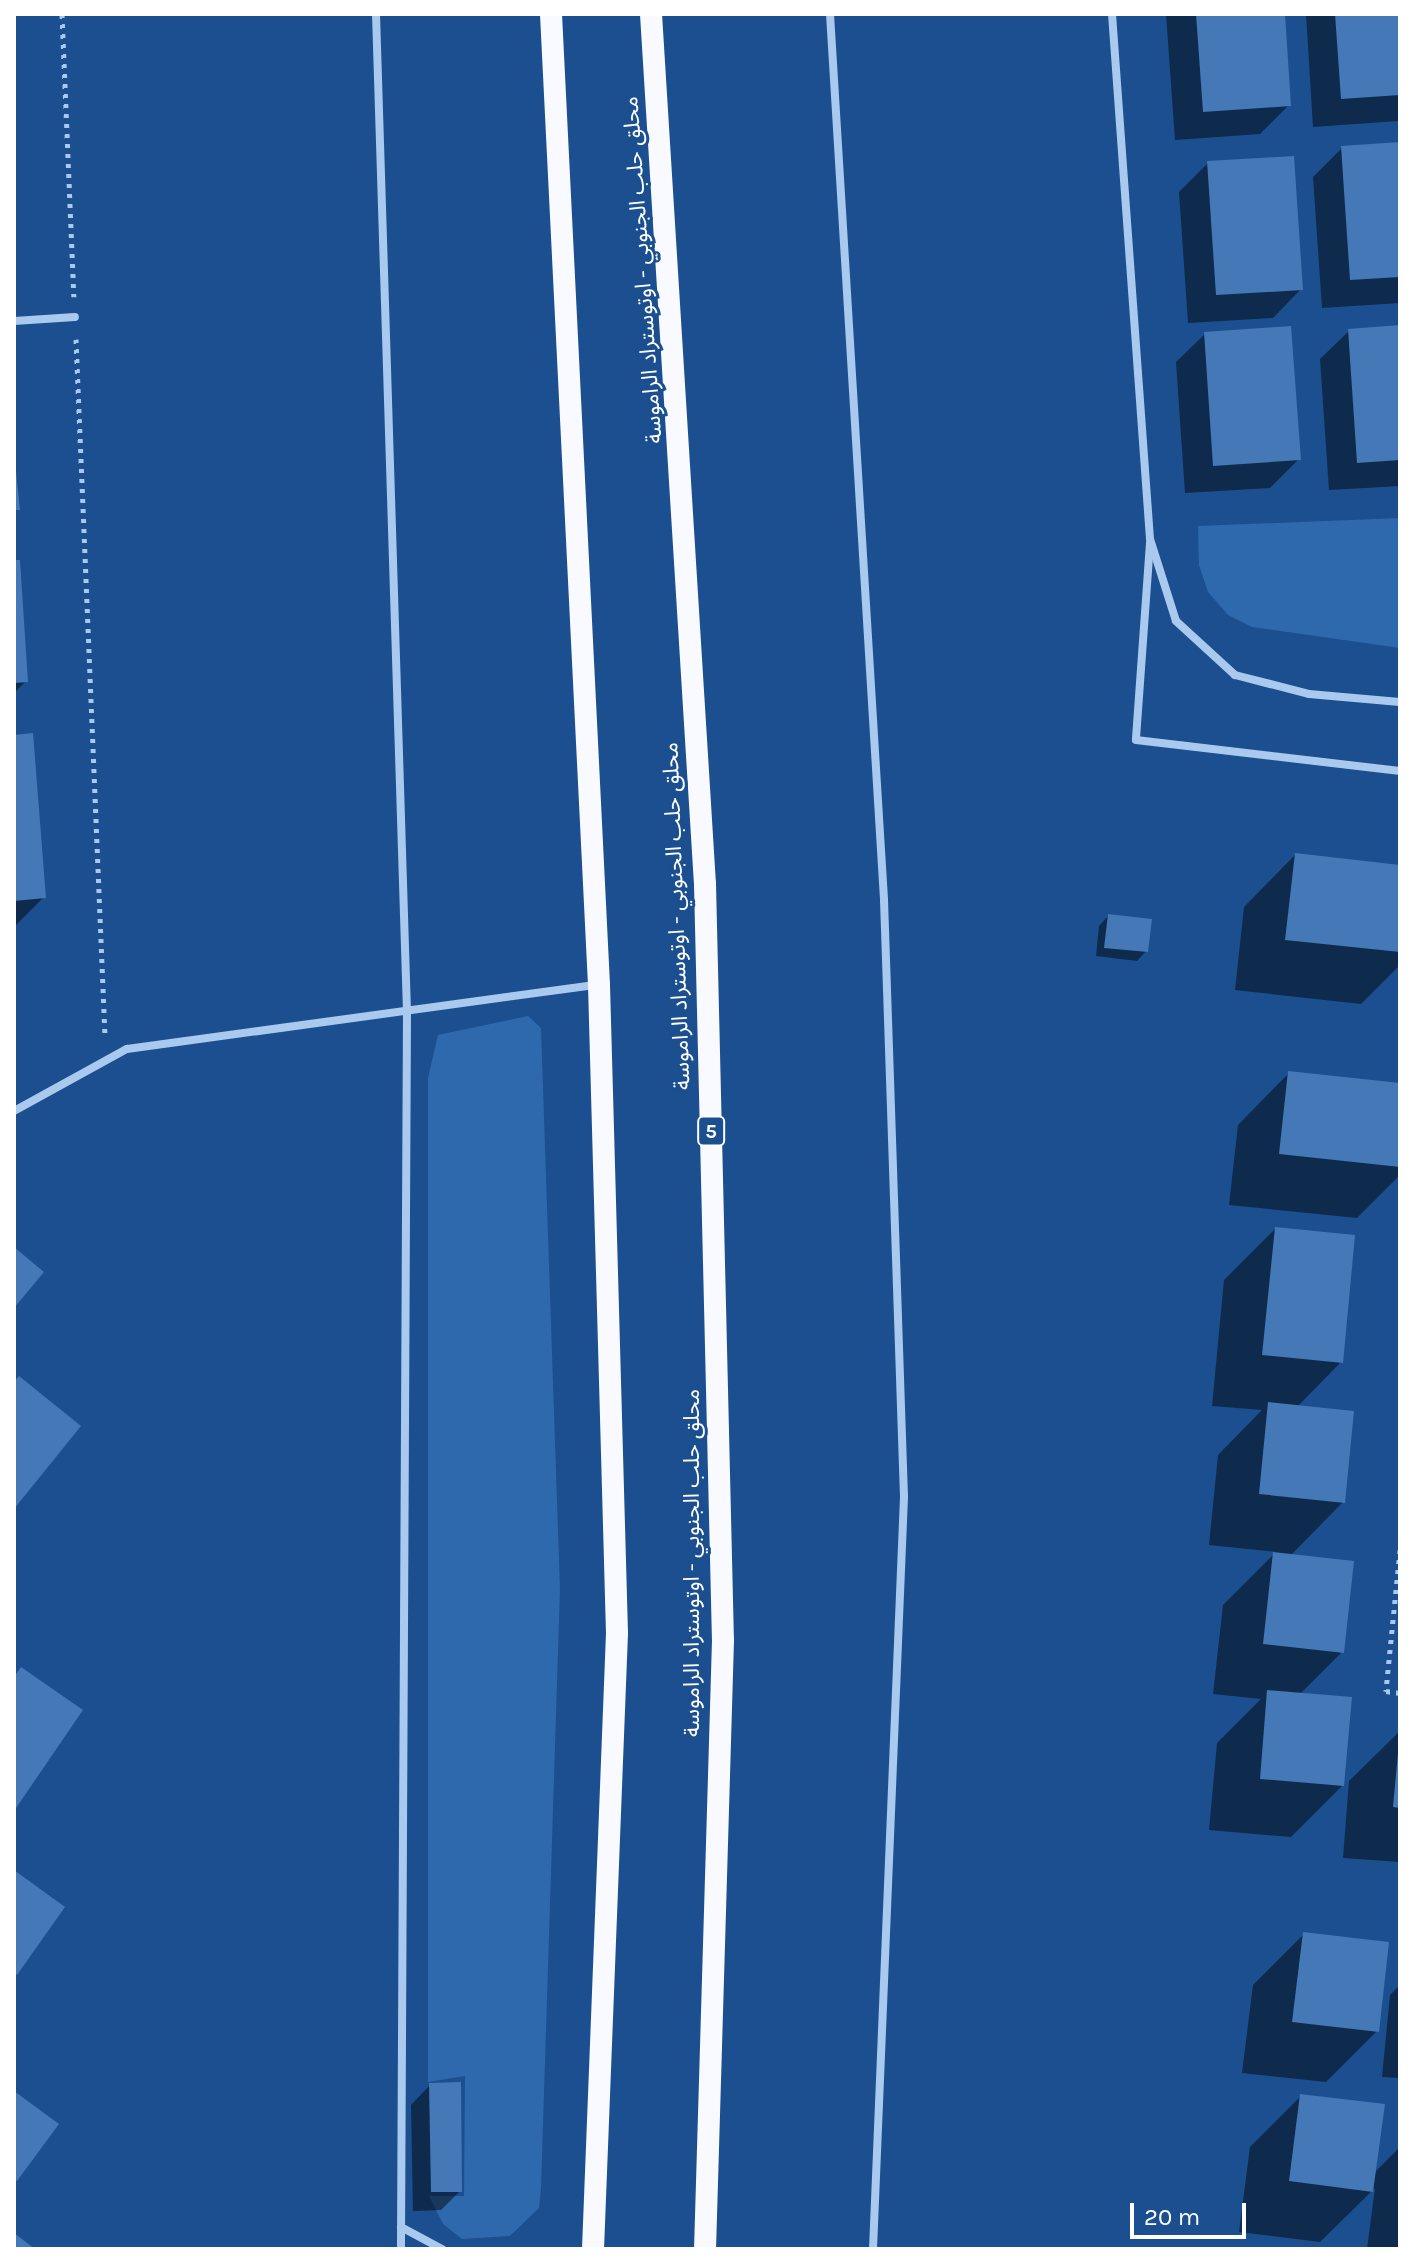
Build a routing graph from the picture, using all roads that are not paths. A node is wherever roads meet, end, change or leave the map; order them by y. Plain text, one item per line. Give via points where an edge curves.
1 (376, 14) edge
2 (551, 14) edge
3 (651, 14) edge
4 (830, 14) edge
5 (1112, 14) edge
6 (75, 317) road end
7 (14, 321) edge
8 (1150, 539) junction
9 (1400, 702) edge
10 (1400, 771) edge
11 (599, 985) junction
12 (407, 1013) junction
13 (14, 1111) edge
14 (401, 2227) junction
15 (401, 2249) edge
16 (442, 2249) edge
17 (593, 2249) edge
18 (705, 2249) edge
19 (873, 2249) edge

1 - 12 street
2 - 11 highway
3 - 18 highway, محلق حلب الجنوبي - اوتوستراد الراموسة / 5 via 707,932 723,1640
4 - 19 street via 884,900 904,1497
5 - 8 street
6 - 7 street
8 - 9 street via 1176,621 1235,675 1309,694
8 - 10 street via 1136,740
11 - 12 street
11 - 17 highway via 617,1633
12 - 13 street via 127,1049
12 - 14 street
14 - 15 street
14 - 16 street

